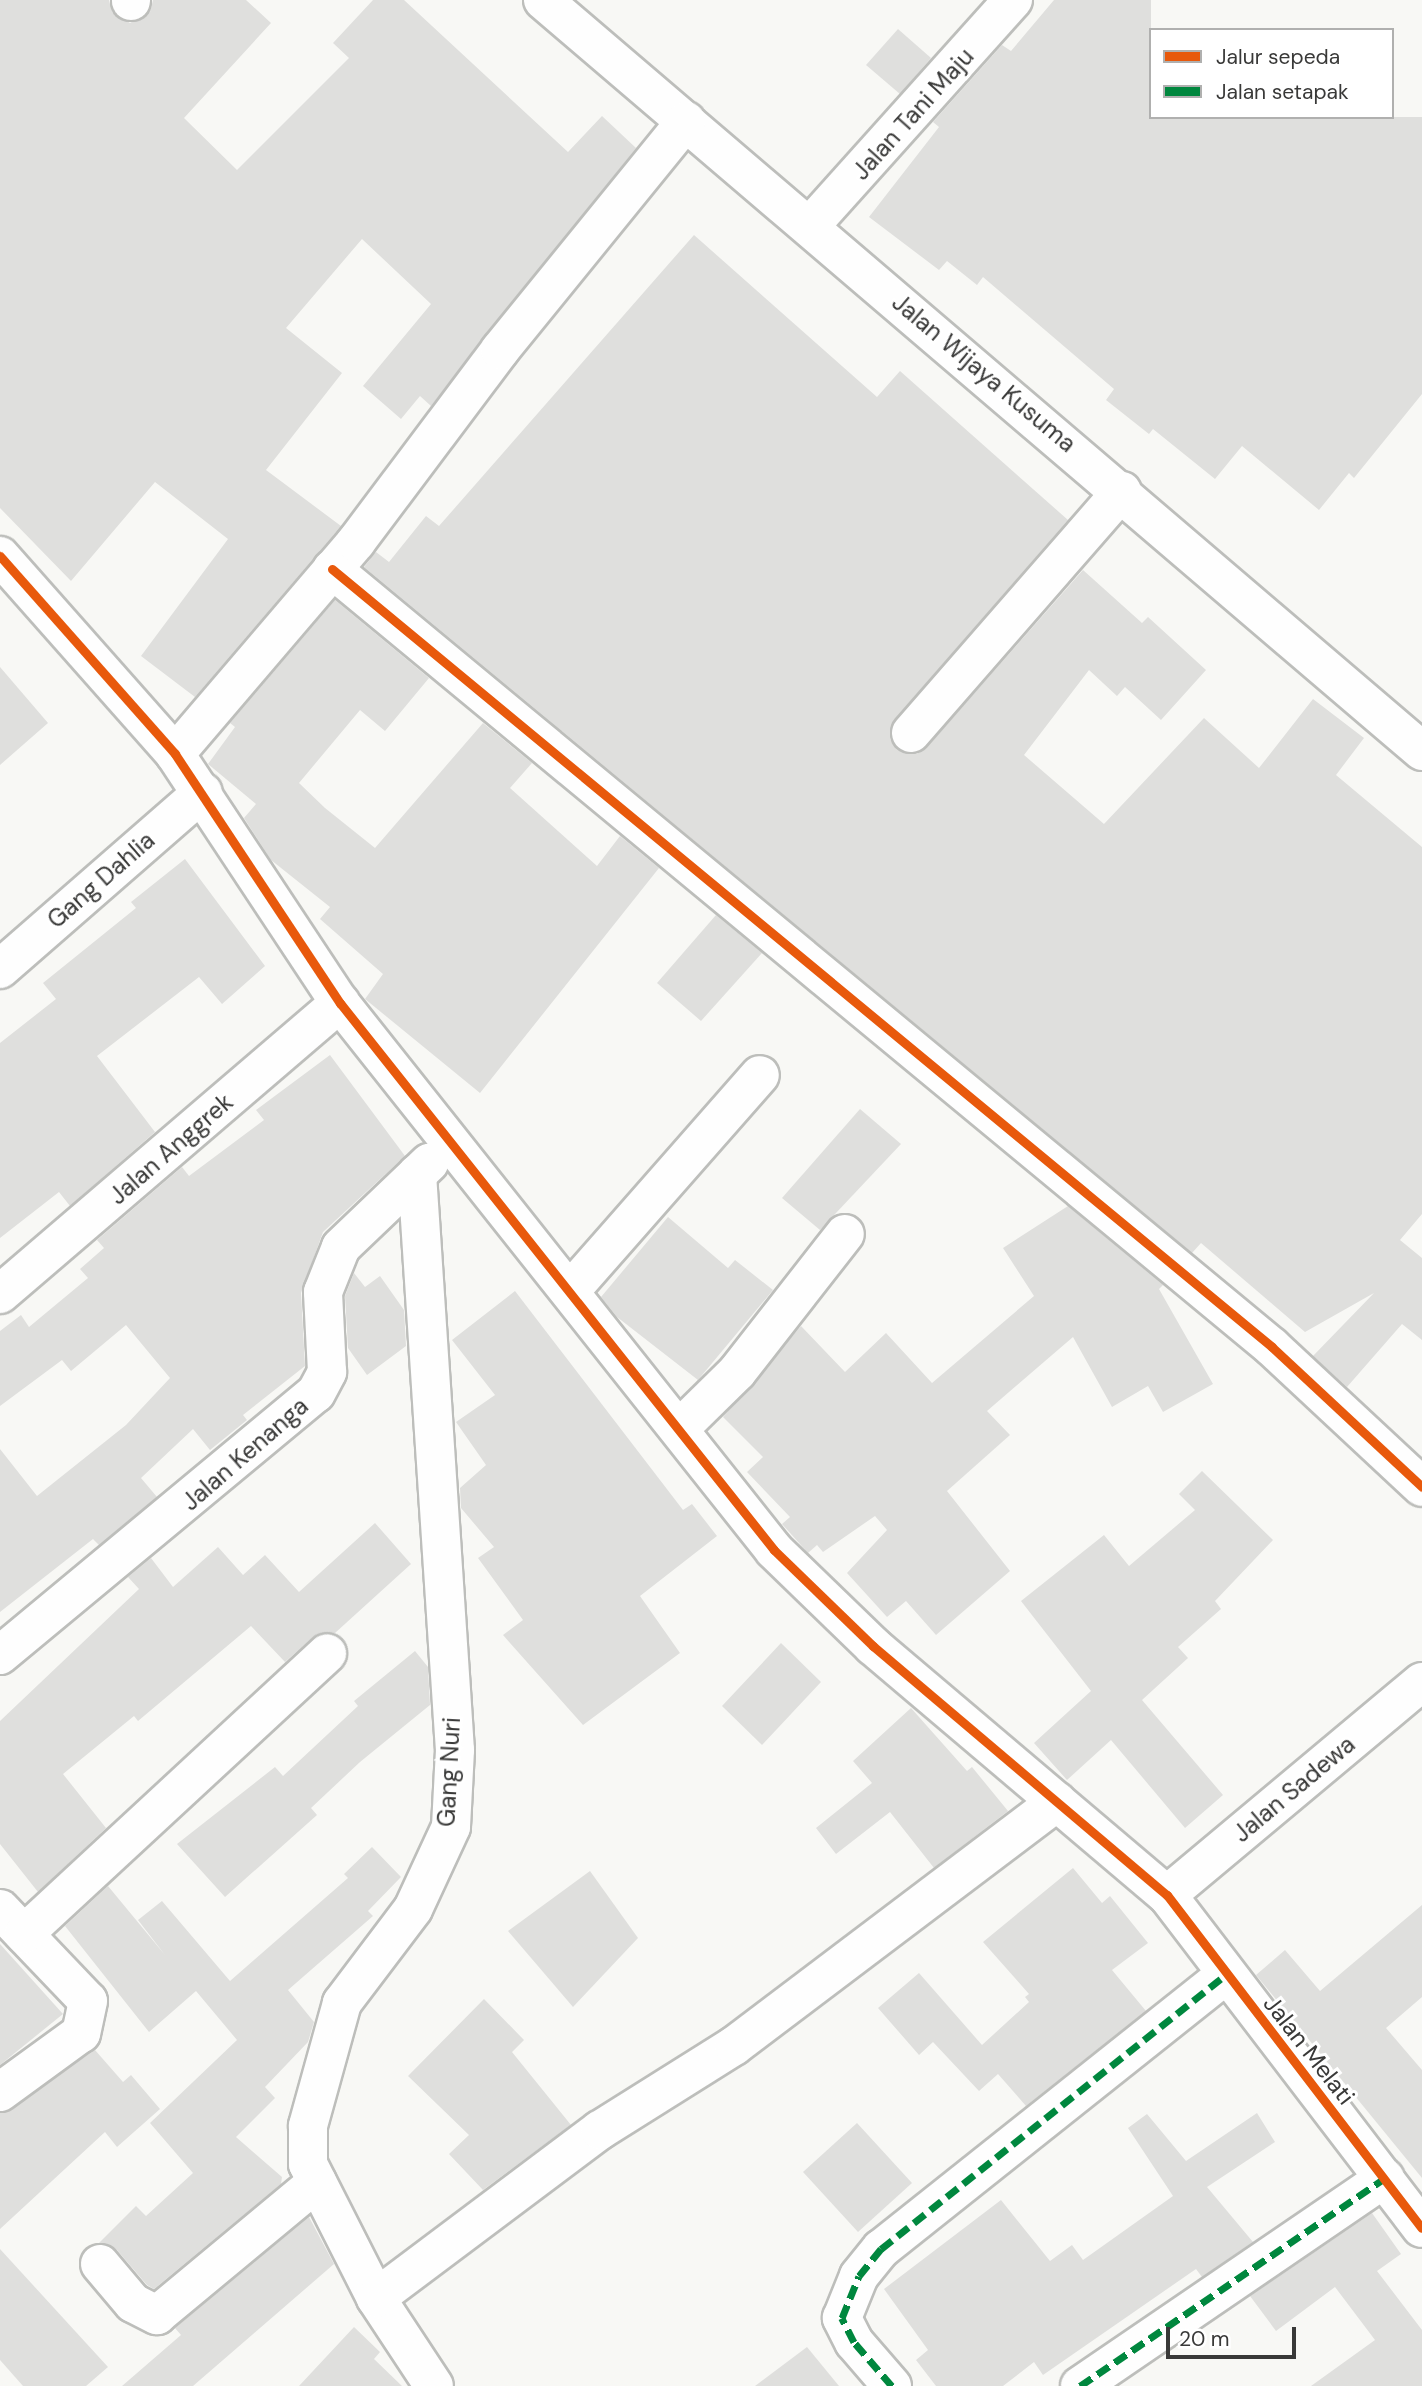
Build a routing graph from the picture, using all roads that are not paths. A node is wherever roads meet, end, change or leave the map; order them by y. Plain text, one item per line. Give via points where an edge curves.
1 (543, 0) edge
2 (1013, 0) edge
3 (686, 121) junction
4 (810, 226) junction
5 (1122, 491) junction
6 (0, 556) edge
7 (332, 569) junction
8 (911, 733) dead end
9 (1422, 751) edge
10 (175, 754) junction
11 (203, 792) junction
12 (0, 969) edge
13 (340, 1003) junction
14 (760, 1075) dead end
15 (454, 1141) junction
16 (417, 1174) junction
17 (845, 1234) dead end
18 (571, 1290) junction
19 (0, 1294) edge
20 (679, 1429) junction
21 (1422, 1487) edge
22 (327, 1653) dead end
23 (0, 1655) edge
24 (1422, 1682) edge
25 (1057, 1802) junction
26 (1167, 1895) junction
27 (12, 1922) edge
28 (1226, 1975) junction
29 (0, 2092) edge
30 (1385, 2178) junction
31 (317, 2182) junction
32 (1422, 2228) edge
33 (100, 2264) dead end
34 (376, 2298) junction
35 (434, 2386) edge
36 (892, 2386) edge
37 (1080, 2386) edge

1 - 3 street, Jalan Wijaya Kusuma
2 - 4 street, Jalan Tani Maju
3 - 4 street, Jalan Wijaya Kusuma
3 - 7 street
4 - 5 street, Jalan Wijaya Kusuma
5 - 8 street
5 - 9 street, Jalan Wijaya Kusuma
6 - 10 street, Jalan Melati
7 - 10 street
7 - 21 street via 1272,1346
10 - 11 street, Jalan Melati
11 - 12 street, Gang Dahlia
11 - 13 street, Jalan Melati
13 - 15 street, Jalan Melati
13 - 19 street, Jalan Anggrek
14 - 18 street
15 - 16 street, Jalan Kenanga
15 - 18 street, Jalan Melati
16 - 23 street, Jalan Kenanga via 341,1247 323,1292 327,1371 316,1393
16 - 31 street, Gang Nuri via 455,1750 451,1828 413,1909 342,2003 308,2126 308,2164
17 - 20 street via 745,1363
18 - 20 street, Jalan Melati
20 - 25 street, Jalan Melati via 784,1560 873,1646
22 - 27 street
24 - 26 street, Jalan Sadewa
25 - 26 street, Jalan Melati
25 - 34 street via 734,2046 600,2130
26 - 28 street, Jalan Melati
27 - 29 street via 88,2001 87,2021 81,2033
28 - 30 street, Jalan Melati
28 - 36 street via 881,2249 859,2276 842,2318 854,2342
30 - 32 street, Jalan Melati
30 - 37 street
31 - 33 street via 157,2315 132,2303
31 - 34 street, Gang Nuri
34 - 35 street, Gang Nuri

